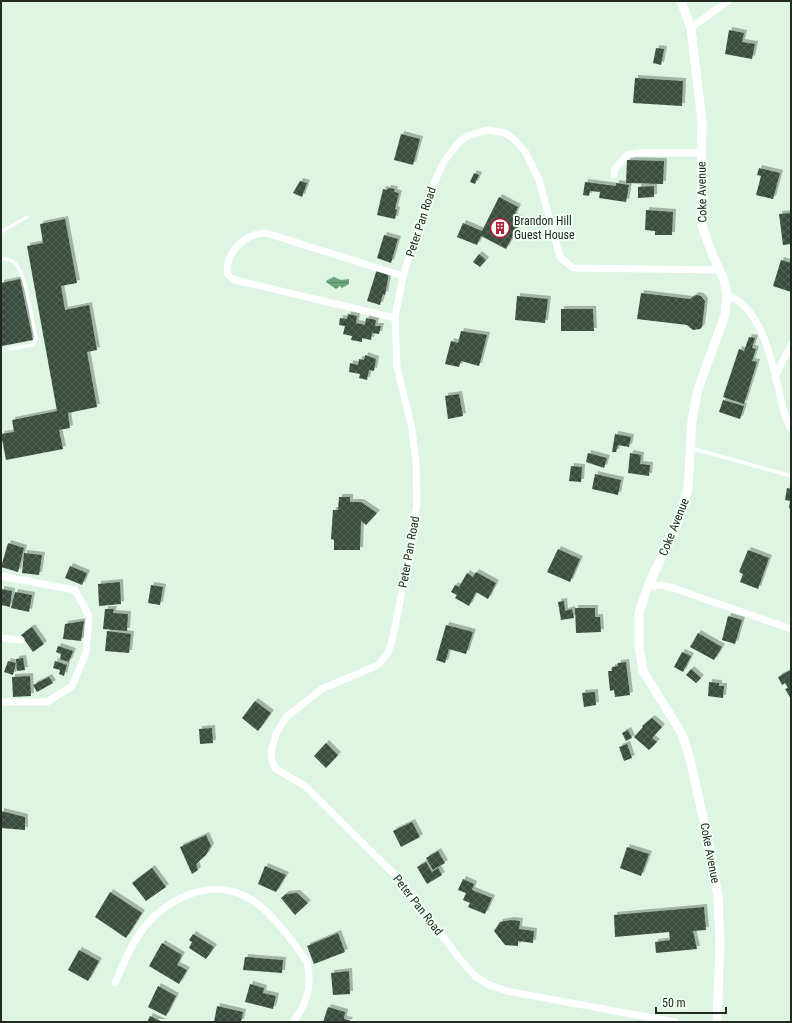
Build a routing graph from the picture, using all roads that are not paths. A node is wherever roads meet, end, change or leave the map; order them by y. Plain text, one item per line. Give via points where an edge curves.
1 (681, 1) edge
2 (728, 1) edge
3 (691, 28) junction
4 (702, 153) junction
5 (614, 175) dead end
6 (27, 217) dead end
7 (1, 232) edge
8 (1, 259) edge
9 (720, 270) junction
10 (403, 276) junction
11 (727, 295) junction
12 (395, 318) junction
13 (791, 345) edge
14 (10, 349) dead end
15 (775, 377) junction
16 (791, 429) edge
17 (690, 448) junction
18 (791, 476) edge
19 (1, 576) edge
20 (648, 586) junction
21 (791, 629) edge
22 (1, 638) edge
23 (21, 640) dead end
24 (1, 702) edge
25 (115, 983) dead end
26 (293, 1022) edge
27 (674, 1022) edge
28 (717, 1022) edge

1 - 3 street, Coke Avenue
2 - 3 street
3 - 4 street, Coke Avenue via 702,122
4 - 5 street via 627,155 614,170
4 - 9 street, Coke Avenue via 701,224
6 - 7 lane
8 - 14 lane via 16,264 22,274 36,338 32,345
9 - 10 street, Peter Pan Road via 574,268 560,257 539,180 526,153 505,133 487,130 460,141 445,160 434,183
9 - 11 street, Coke Avenue
10 - 12 street, Peter Pan Road
10 - 12 street via 266,233 254,234 239,243 227,267 228,275 235,280
11 - 15 street via 745,305 762,330
11 - 17 street, Coke Avenue via 725,316 698,389
12 - 27 street, Peter Pan Road via 397,367 412,429 418,503 393,637 388,653 378,665 322,689 286,717 273,742 272,761 276,769 305,786 318,798 401,881 459,958 475,976 489,986
13 - 15 street
15 - 16 street
17 - 18 lane
17 - 20 street, Coke Avenue via 688,489 678,522
19 - 24 street via 75,590 89,616 86,653 72,686 47,702
20 - 21 street via 661,585 673,588
20 - 28 street, Coke Avenue via 639,613 639,646 644,670 682,734 710,849 718,897 720,974
22 - 23 street
25 - 26 street via 138,936 164,907 186,894 204,890 237,893 264,909 307,962 308,994 302,1010

